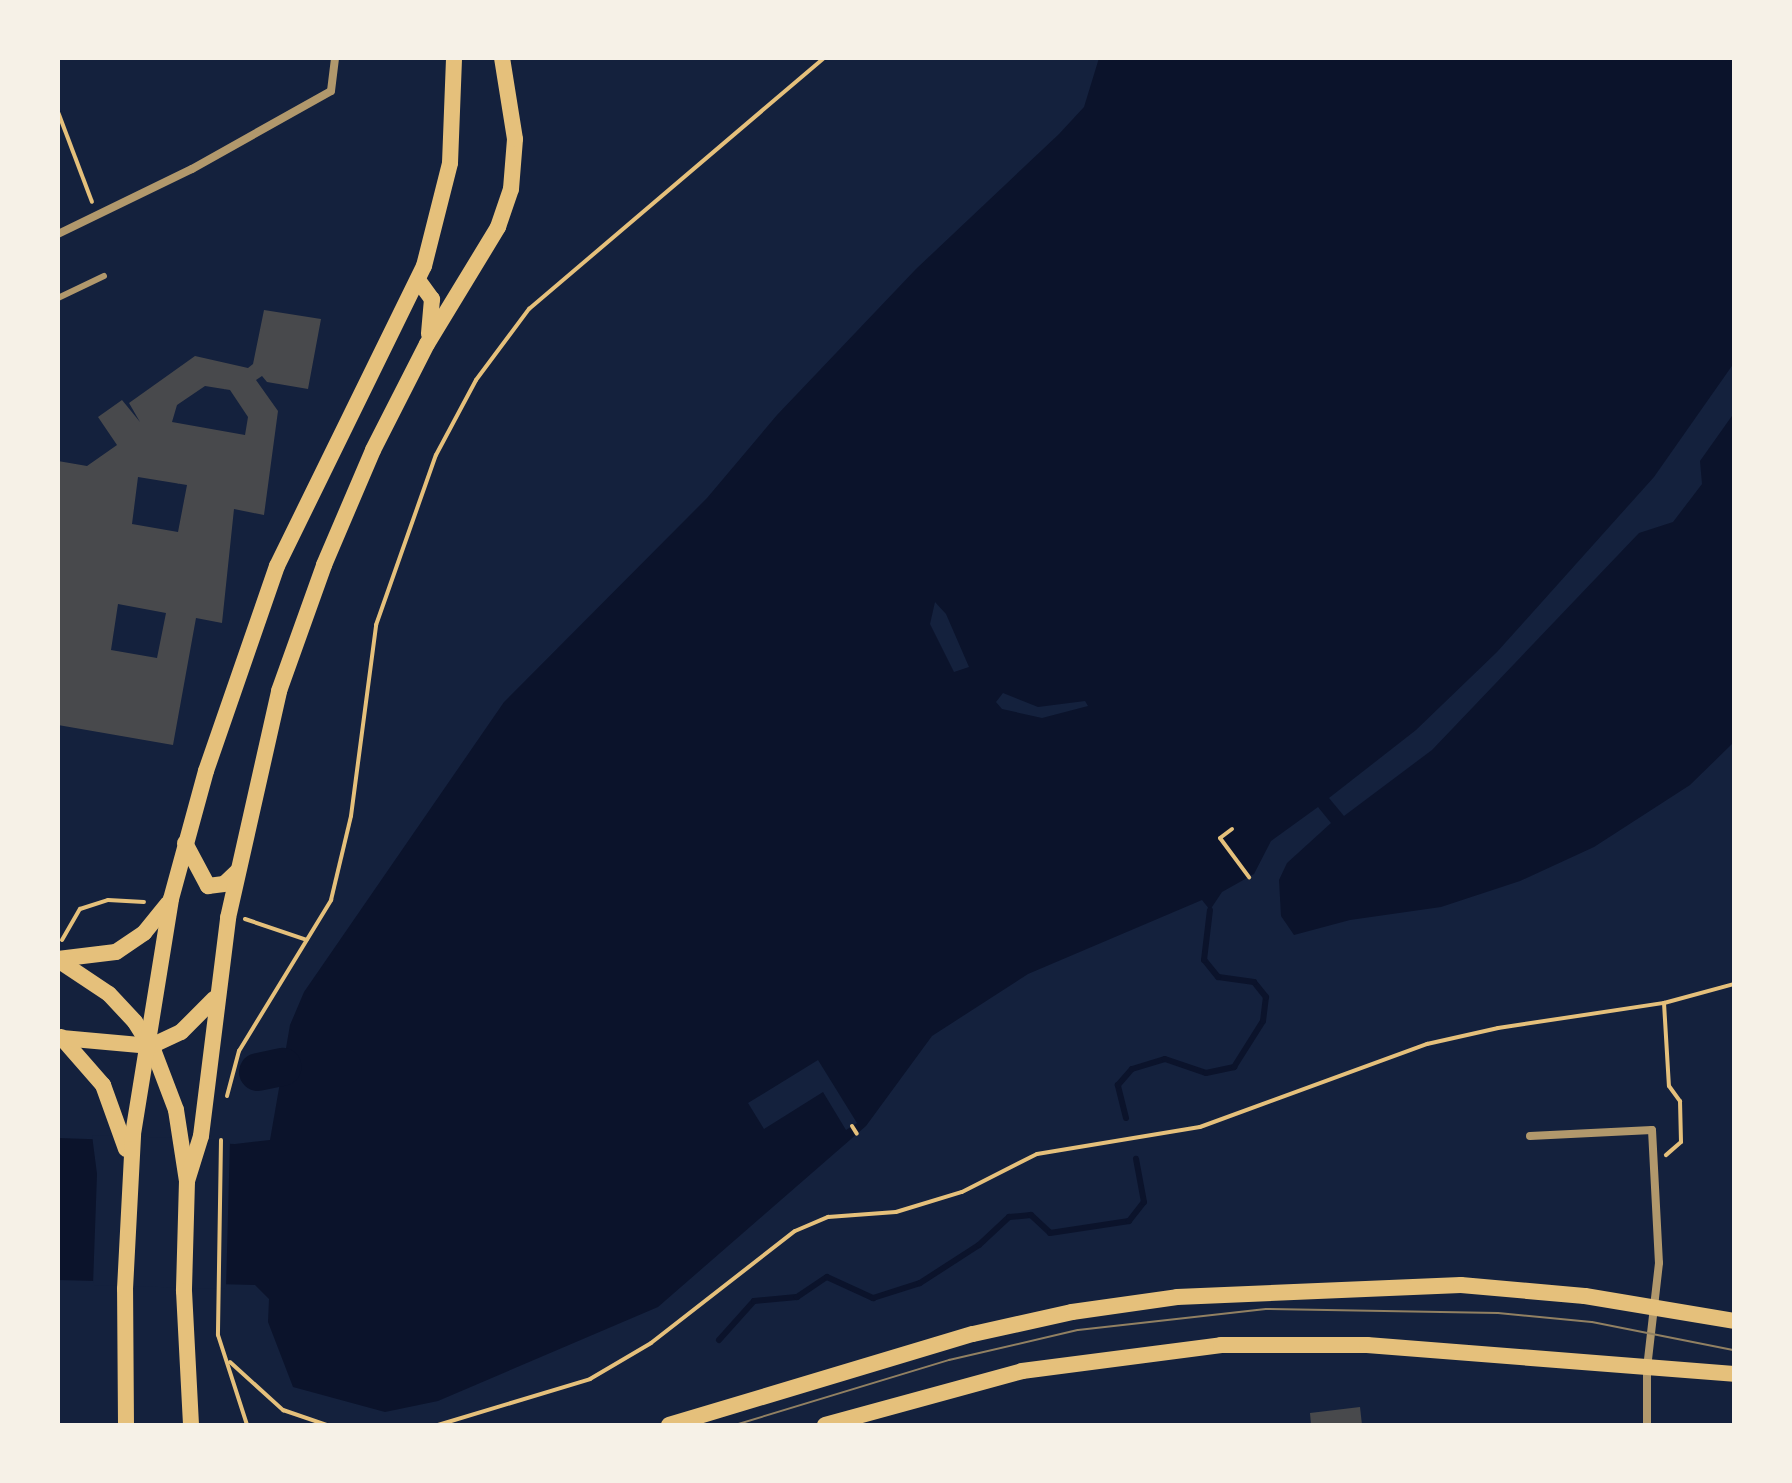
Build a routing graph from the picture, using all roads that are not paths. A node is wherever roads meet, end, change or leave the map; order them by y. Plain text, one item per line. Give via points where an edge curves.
1 (335, 58) edge
2 (454, 58) edge
3 (502, 58) edge
4 (58, 234) edge
5 (104, 276) dead end
6 (418, 280) junction
7 (58, 298) edge
8 (427, 344) junction
9 (185, 843) junction
10 (237, 872) junction
11 (171, 899) junction
12 (58, 959) edge
13 (215, 997) junction
14 (60, 1036) edge
15 (147, 1043) junction
16 (128, 1134) junction
17 (1530, 1136) dead end
18 (187, 1181) junction
19 (1655, 1306) junction
20 (1734, 1321) edge
21 (1647, 1368) junction
22 (1734, 1374) edge
23 (126, 1425) edge
24 (191, 1425) edge
25 (669, 1425) edge
26 (825, 1425) edge
27 (1647, 1425) edge

1 - 4 street via 331,91
2 - 6 main road via 450,163 441,213
3 - 8 main road via 515,139 511,189 498,227
5 - 7 lane
6 - 8 main road via 432,299
6 - 9 main road via 277,566
8 - 10 main road via 373,450 309,603 266,738
9 - 10 main road via 208,886 224,884
9 - 11 main road
10 - 13 main road
11 - 12 main road via 127,946 93,958
11 - 15 main road
12 - 15 main road via 116,1000
13 - 15 main road via 181,1032
13 - 18 main road via 201,1136
14 - 15 main road
14 - 16 main road via 103,1085
15 - 16 main road
15 - 18 main road via 176,1110
16 - 23 main road
17 - 19 street via 1652,1130 1659,1263
18 - 24 main road via 184,1291
19 - 20 main road
19 - 21 street
19 - 25 main road via 1443,1285 1177,1297 973,1334
21 - 22 main road
21 - 26 main road via 1367,1345 1221,1345 1022,1371
21 - 27 street

